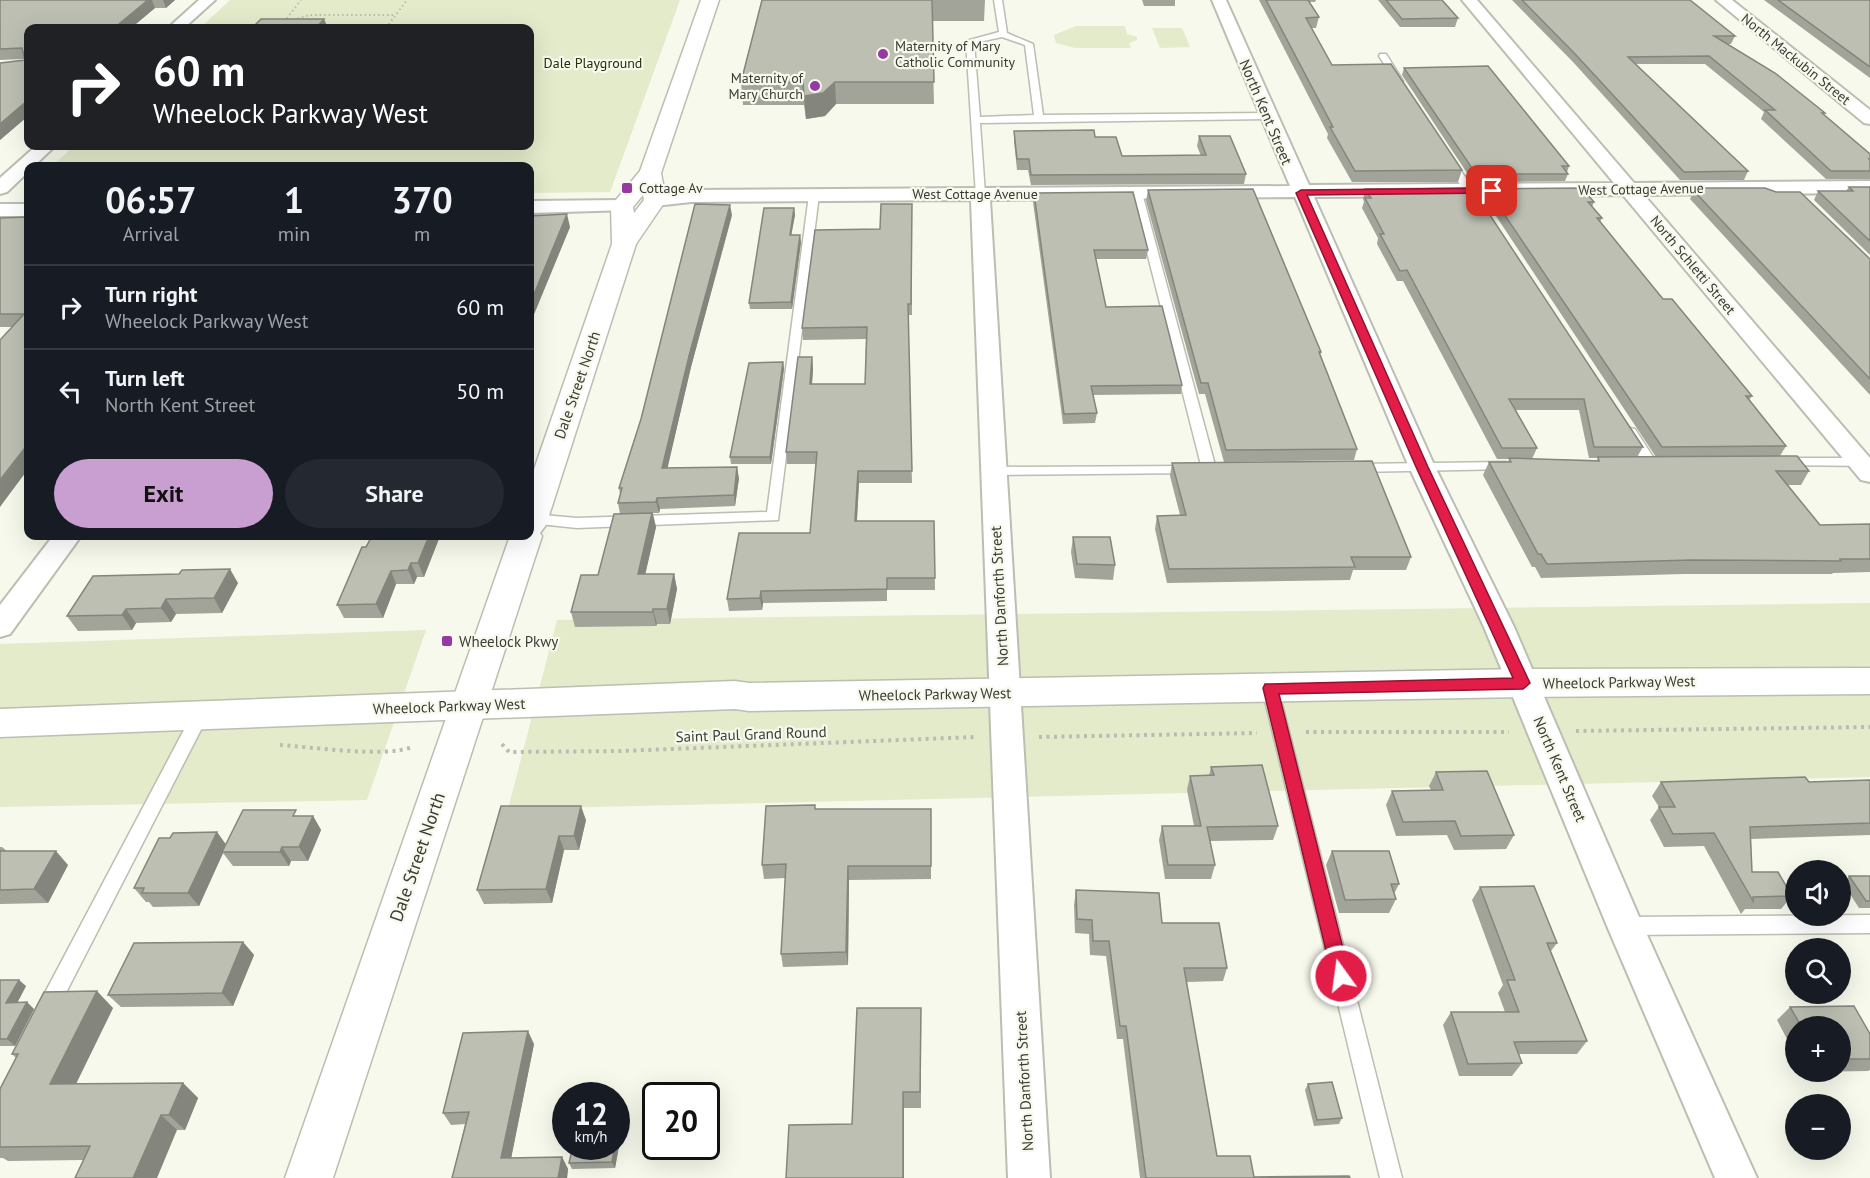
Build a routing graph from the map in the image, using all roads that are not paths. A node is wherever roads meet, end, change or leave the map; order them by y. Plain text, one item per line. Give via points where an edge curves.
1 (208, 0) edge
2 (710, 0) edge
3 (998, 0) edge
4 (1219, 0) edge
5 (1469, 0) edge
6 (1723, 0) edge
7 (180, 24) edge
8 (1003, 34) junction
9 (1383, 56) dead end
10 (1408, 94) edge
11 (1268, 116) junction
12 (1039, 118) junction
13 (1870, 119) edge
14 (975, 120) junction
15 (42, 150) edge
16 (1445, 152) edge
17 (28, 162) edge
18 (24, 166) edge
19 (650, 173) junction
20 (1791, 187) junction
21 (1870, 187) edge
22 (0, 188) edge
23 (1629, 190) junction
24 (1470, 191) junction
25 (1137, 193) junction
26 (1301, 193) junction
27 (980, 194) junction
28 (814, 195) junction
29 (656, 200) junction
30 (1807, 203) edge
31 (622, 206) junction
32 (534, 207) edge
33 (0, 210) edge
34 (24, 210) edge
35 (1483, 210) edge
36 (624, 244) junction
37 (1625, 424) edge
38 (1650, 463) edge
39 (1766, 463) edge
40 (1521, 465) edge
41 (1867, 466) edge
42 (1422, 467) junction
43 (1344, 468) edge
44 (993, 471) junction
45 (534, 512) edge
46 (534, 527) edge
47 (64, 540) edge
48 (525, 540) edge
49 (0, 626) edge
50 (1870, 681) edge
51 (1523, 683) junction
52 (1270, 688) junction
53 (1003, 693) junction
54 (468, 704) junction
55 (201, 716) junction
56 (0, 723) edge
57 (1870, 924) edge
58 (1625, 926) junction
59 (38, 1027) edge
60 (309, 1178) edge
61 (1029, 1178) edge
62 (1391, 1178) edge
63 (1736, 1178) edge

1 - 7 street
2 - 19 main road
3 - 8 lane
4 - 11 street, North Kent Street
5 - 23 street, North Schletti Street
6 - 13 street, North Mackubin Street
8 - 12 lane via 1029,44
8 - 14 lane via 970,41
9 - 10 lane
11 - 12 lane
11 - 26 street, North Kent Street
12 - 14 lane
14 - 27 lane
15 - 17 street
16 - 24 lane
18 - 22 street
19 - 29 main road
19 - 31 main road
20 - 21 street, West Cottage Avenue
20 - 23 street, West Cottage Avenue
20 - 30 lane
23 - 24 street, West Cottage Avenue
23 - 41 street, North Schletti Street
24 - 26 street, West Cottage Avenue
24 - 35 lane
25 - 26 street, West Cottage Avenue
25 - 27 street, West Cottage Avenue
25 - 44 lane via 1214,469
26 - 42 street, North Kent Street
27 - 28 street, West Cottage Avenue
27 - 44 street, North Danforth Street
28 - 29 street, West Cottage Avenue
28 - 46 lane via 774,517
29 - 36 main road, Dale Street North
31 - 32 street
31 - 36 main road, Dale Street North
33 - 34 street
36 - 45 main road, Dale Street North
37 - 38 lane
39 - 41 lane
40 - 42 lane
42 - 43 lane
42 - 51 street, North Kent Street
44 - 53 street, North Danforth Street
47 - 49 street
48 - 54 main road, Dale Street North
50 - 51 main road, Wheelock Parkway West
51 - 52 main road, Wheelock Parkway West
51 - 58 street, North Kent Street
52 - 53 main road, Wheelock Parkway West
52 - 62 lane
53 - 54 main road, Wheelock Parkway West via 735,695
53 - 61 street, North Danforth Street
54 - 55 main road, Wheelock Parkway West
54 - 60 main road, Dale Street North
55 - 56 main road, Wheelock Parkway West
55 - 59 lane
57 - 58 lane
58 - 63 street, North Kent Street

